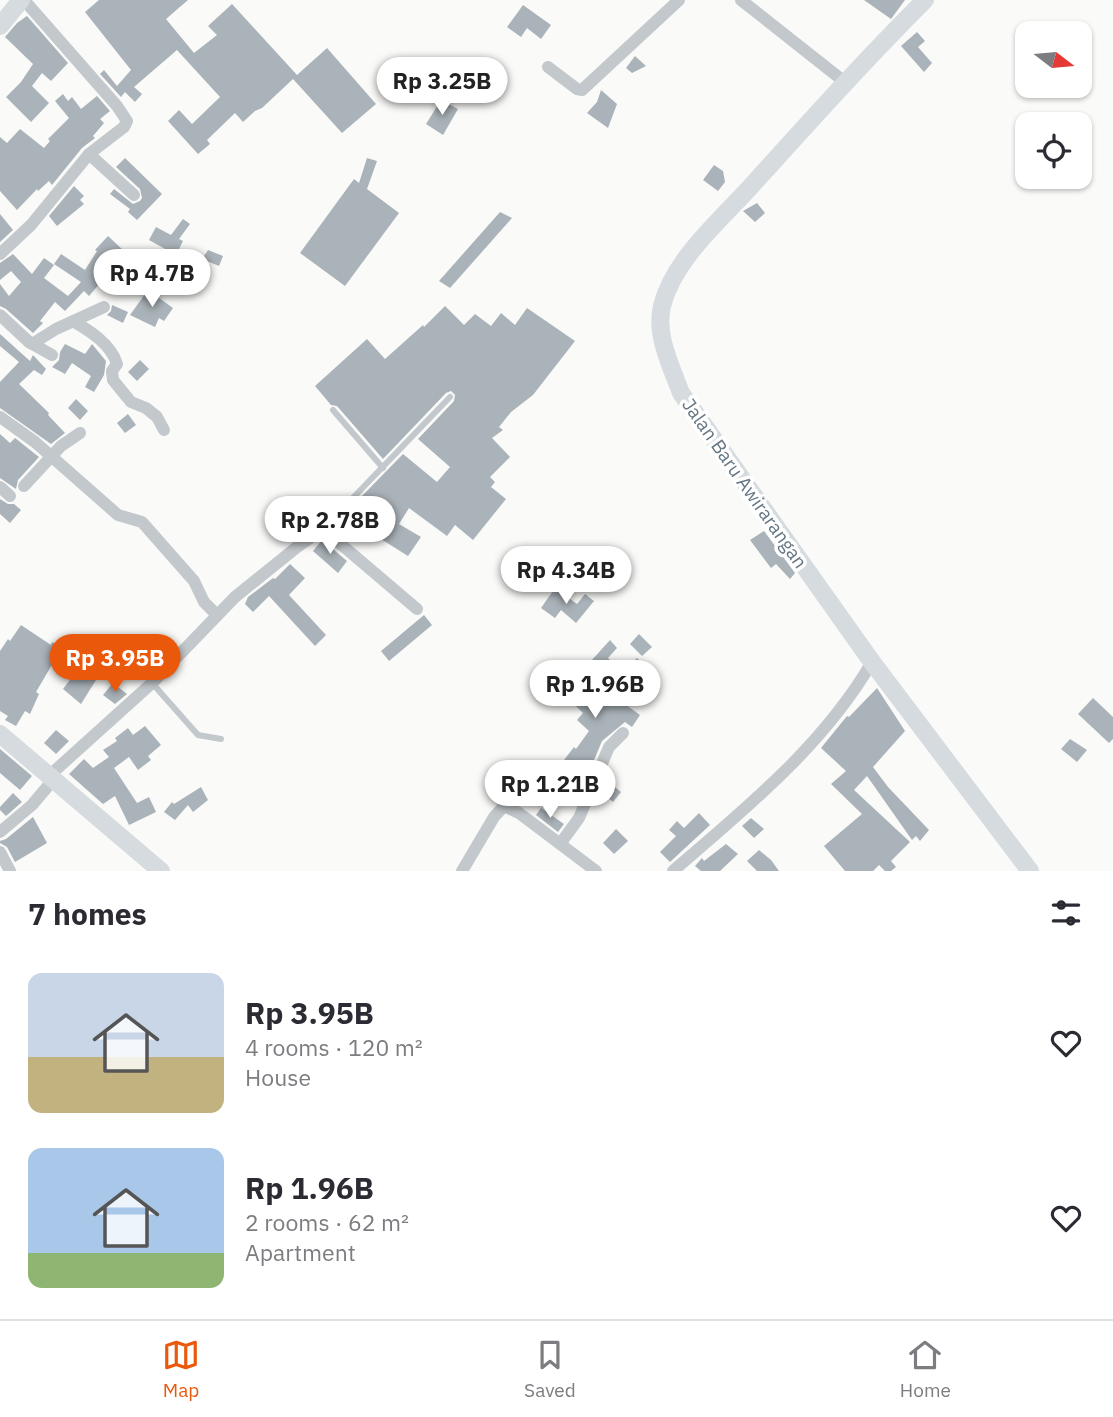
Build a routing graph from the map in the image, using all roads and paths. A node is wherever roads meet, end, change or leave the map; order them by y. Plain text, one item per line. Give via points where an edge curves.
1 (22, 0) edge
2 (679, 0) edge
3 (741, 0) edge
4 (925, 0) edge
5 (0, 26) edge
6 (548, 67) dead end
7 (846, 83) junction
8 (89, 155) junction
9 (134, 195) dead end
10 (0, 254) edge
11 (104, 307) dead end
12 (0, 315) edge
13 (73, 321) junction
14 (29, 342) junction
15 (52, 355) dead end
16 (450, 397) dead end
17 (333, 410) dead end
18 (0, 417) edge
19 (164, 430) dead end
20 (80, 433) dead end
21 (51, 456) junction
22 (383, 468) junction
23 (24, 486) dead end
24 (323, 529) junction
25 (417, 609) dead end
26 (217, 615) junction
27 (872, 662) junction
28 (152, 683) junction
29 (623, 733) dead end
30 (0, 734) edge
31 (221, 738) dead end
32 (52, 777) junction
33 (0, 832) edge
34 (559, 844) junction
35 (0, 852) edge
36 (10, 871) edge
37 (161, 871) edge
38 (463, 871) edge
39 (596, 871) edge
40 (673, 871) edge
41 (1030, 871) edge

1 - 5 street
1 - 8 street via 127,121
2 - 6 street via 585,88 577,89
3 - 7 street
4 - 7 street, Jalan Baru Awirarangan
7 - 27 street, Jalan Baru Awirarangan via 689,253 661,309 662,342 681,393
8 - 9 street
8 - 10 street via 31,225
11 - 13 street
12 - 14 street
13 - 14 street
13 - 19 street via 108,348 117,364 113,380 131,402 157,417
14 - 15 street
16 - 22 lane
17 - 22 lane
18 - 21 street
20 - 21 street
21 - 23 street
21 - 26 street via 118,515 142,522
22 - 24 lane
24 - 25 street
24 - 26 street
26 - 28 street
27 - 40 street via 854,693 780,778
27 - 41 street, Jalan Baru Awirarangan
28 - 31 lane via 198,735
28 - 32 street
29 - 34 street via 607,752 579,818
30 - 32 street
32 - 33 street via 32,805
32 - 37 street
34 - 38 street via 502,806
34 - 39 street
35 - 36 street

